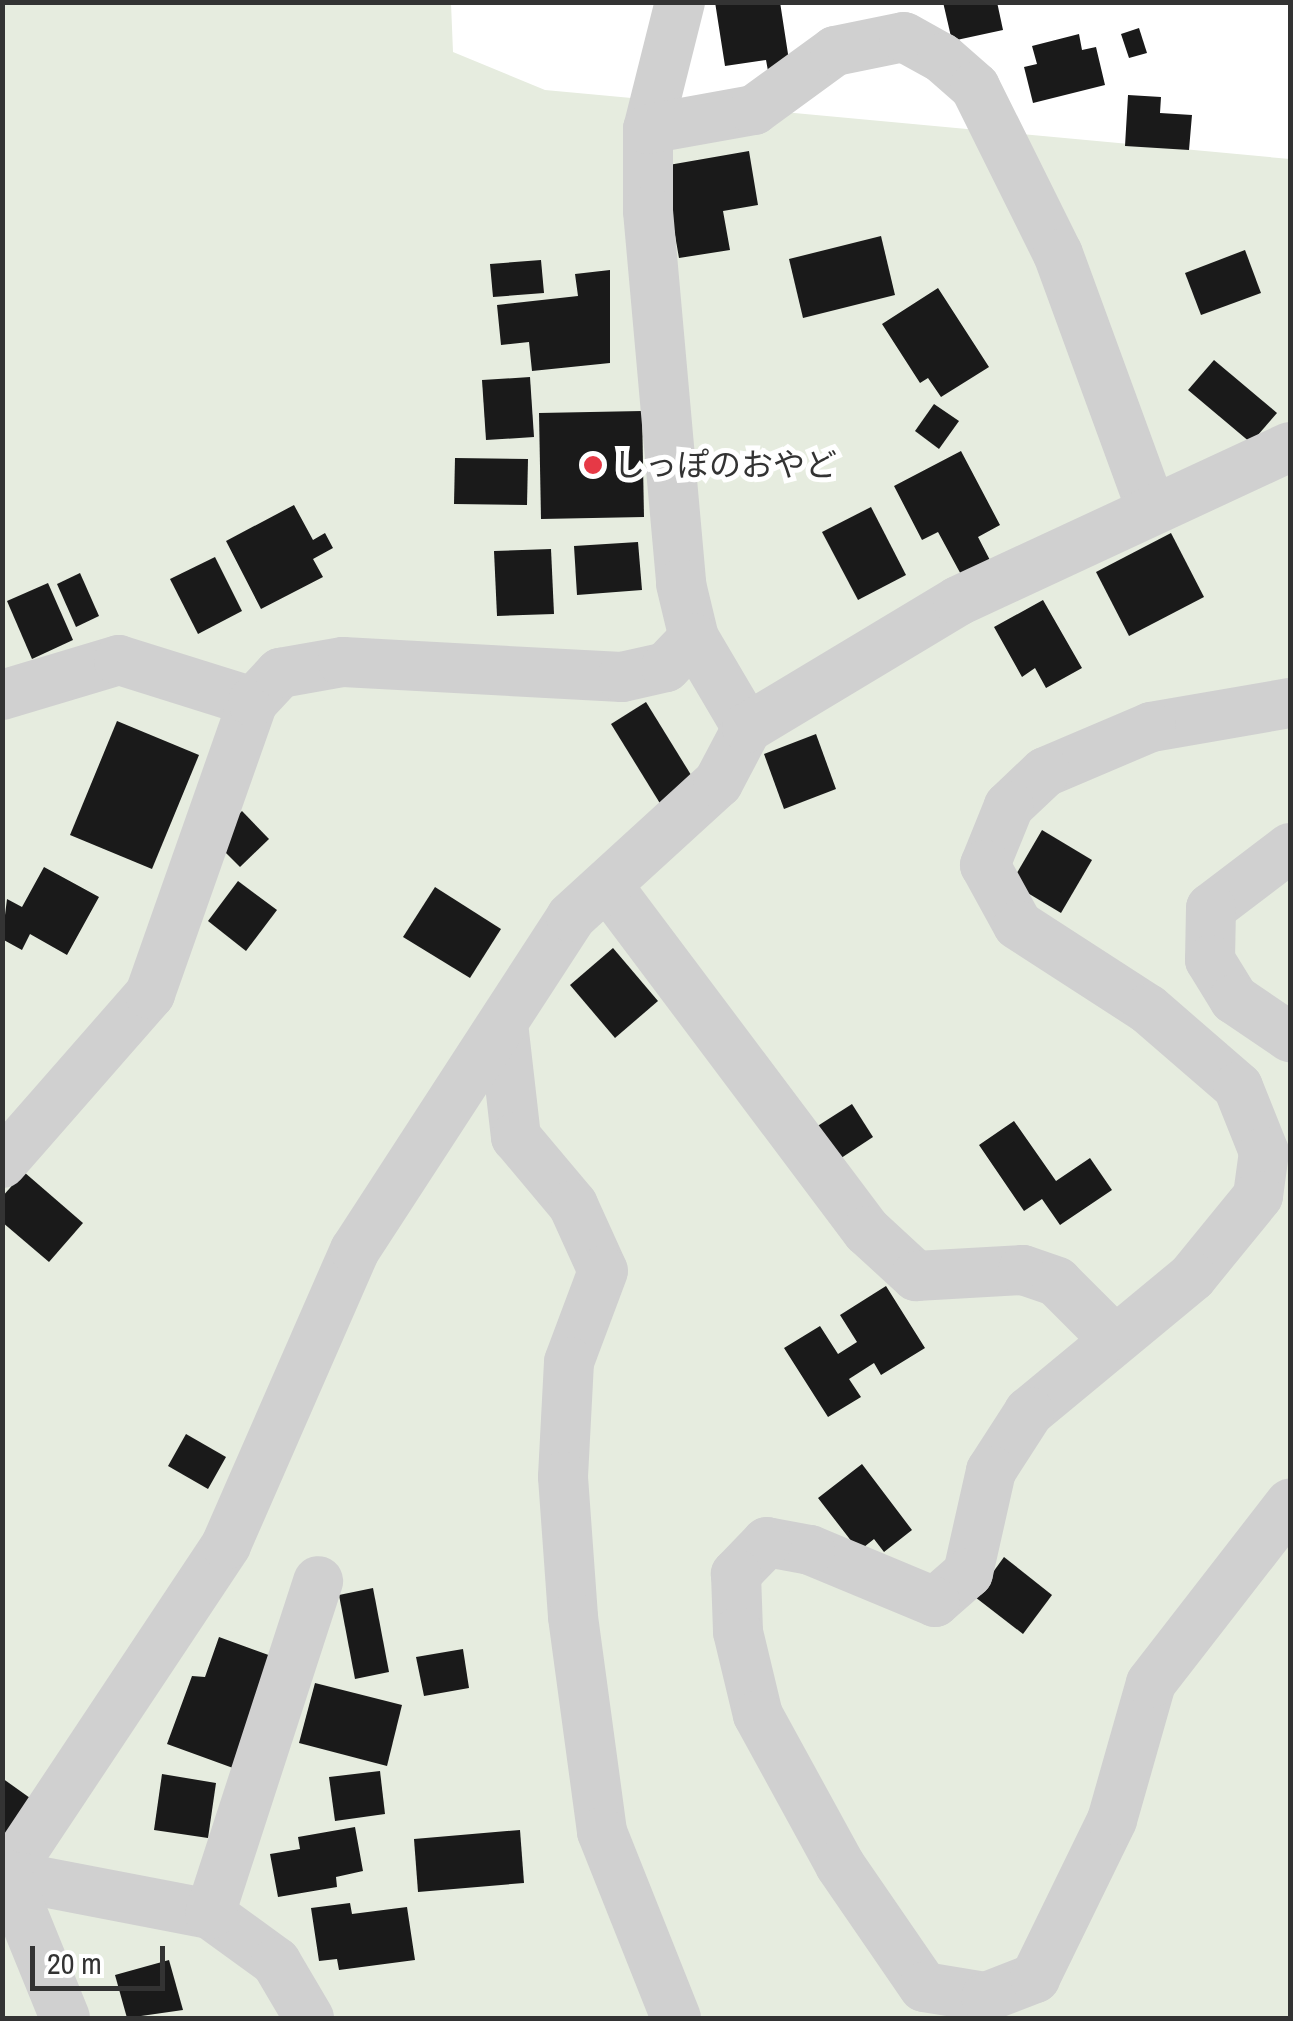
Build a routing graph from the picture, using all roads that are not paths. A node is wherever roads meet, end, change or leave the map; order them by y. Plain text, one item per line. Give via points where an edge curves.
1 (680, 2) edge
2 (648, 129) junction
3 (1290, 446) edge
4 (1150, 505) junction
5 (694, 638) junction
6 (2, 696) edge
7 (253, 702) junction
8 (1290, 703) edge
9 (747, 728) junction
10 (1290, 848) edge
11 (607, 885) junction
12 (504, 1032) junction
13 (1290, 1037) edge
14 (2, 1162) edge
15 (1112, 1336) junction
16 (1290, 1504) edge
17 (318, 1580) dead end
18 (8, 1875) junction
19 (210, 1914) junction
20 (65, 2018) edge
21 (309, 2018) edge
22 (676, 2018) edge

1 - 2 street
2 - 4 street via 754,110 835,51 904,37 942,58 975,87 1058,254
2 - 5 street via 680,584
3 - 4 street
4 - 9 street via 958,601
5 - 7 street via 666,666 622,677 343,662 280,673
5 - 9 street
6 - 7 street via 119,660
7 - 14 street via 150,994
8 - 15 street via 1151,727 1045,772 1010,806 985,865 1018,924 1148,1010 1238,1087 1264,1152 1258,1196 1233,1233 1192,1278
9 - 11 street via 718,783
10 - 13 street via 1212,908 1210,960 1234,998
11 - 12 street via 537,965
11 - 15 street via 867,1230 916,1276 1023,1270 1057,1282
12 - 18 street via 418,1143 356,1250 226,1546
12 - 22 street via 516,1137 573,1205 603,1271 569,1362 563,1477 572,1618 602,1832
15 - 16 street via 1030,1412 991,1472 968,1573 935,1602 810,1550 767,1542 736,1574 738,1632 758,1715 840,1865 924,1988 986,1997 1034,1978 1112,1820 1151,1683
17 - 19 street
18 - 19 street
18 - 20 street
19 - 21 street via 276,1962

